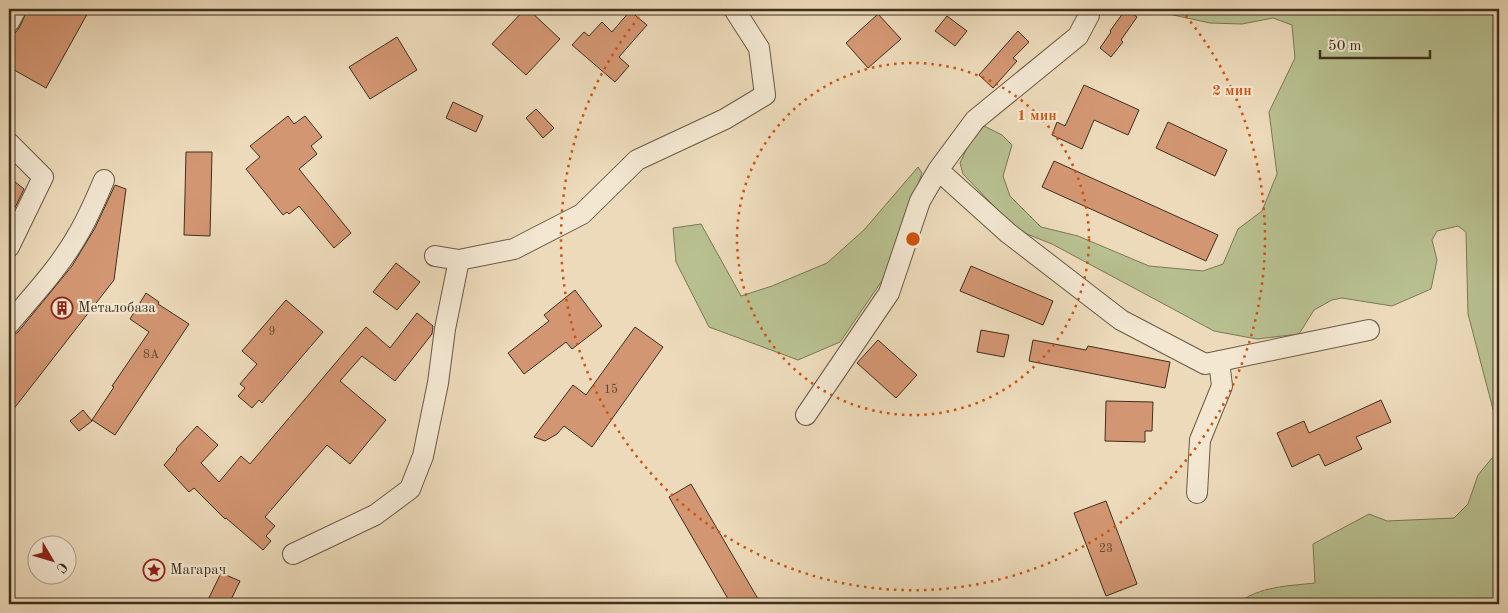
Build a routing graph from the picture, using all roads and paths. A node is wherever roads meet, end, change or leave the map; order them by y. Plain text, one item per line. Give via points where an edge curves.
1 (16, 9) edge
2 (734, 9) edge
3 (1088, 9) edge
4 (9, 22) edge
5 (9, 143) edge
6 (938, 170) junction
7 (104, 180) dead end
8 (9, 247) edge
9 (435, 256) dead end
10 (459, 260) junction
11 (9, 324) edge
12 (1369, 330) dead end
13 (1219, 361) junction
14 (806, 415) dead end
15 (1197, 493) dead end
16 (293, 554) dead end

1 - 4 lane
2 - 10 lane via 760,48 766,95 725,119 637,160 582,214 514,249
3 - 6 lane via 1089,15 1078,36 975,120
5 - 8 lane via 43,177
6 - 13 lane via 1008,233 1121,320 1205,364
6 - 14 lane via 920,201 890,293
7 - 11 lane via 76,238
9 - 10 lane
10 - 16 lane via 423,456 410,489 375,515
12 - 13 lane
13 - 15 lane via 1222,386 1200,440

